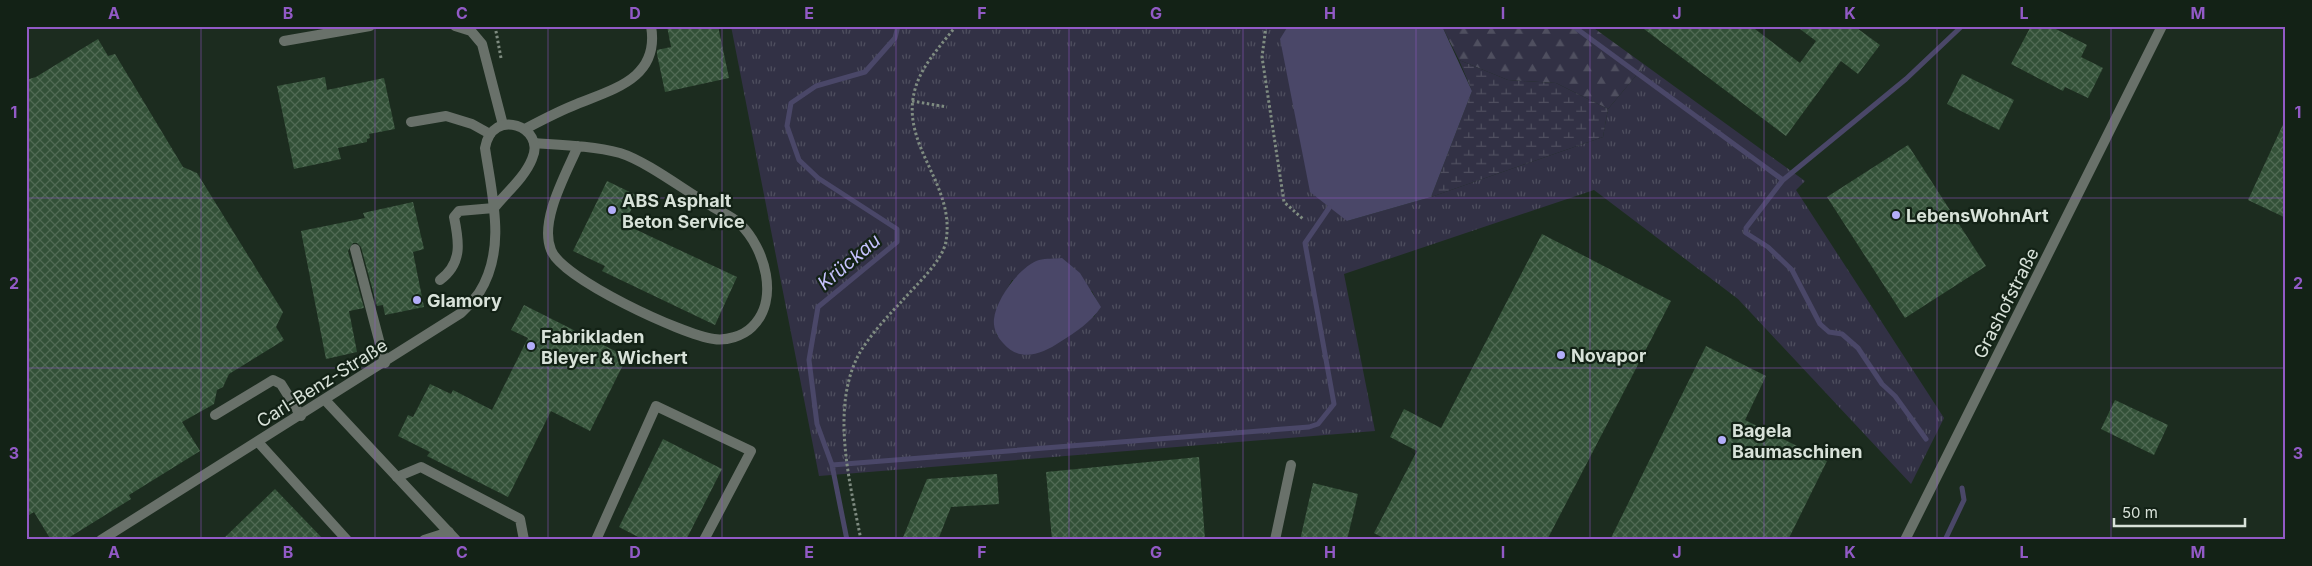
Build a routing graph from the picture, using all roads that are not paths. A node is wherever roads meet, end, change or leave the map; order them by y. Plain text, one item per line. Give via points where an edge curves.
1 (370, 26) edge
2 (455, 26) edge
3 (651, 26) edge
4 (2162, 26) edge
5 (284, 40) dead end
6 (412, 122) dead end
7 (503, 125) junction
8 (525, 129) junction
9 (490, 134) junction
10 (534, 143) junction
11 (578, 146) junction
12 (494, 208) junction
13 (355, 250) dead end
14 (440, 280) dead end
15 (385, 363) junction
16 (325, 400) junction
17 (215, 415) dead end
18 (301, 416) junction
19 (258, 442) junction
20 (1291, 464) dead end
21 (397, 476) junction
22 (452, 536) edge
23 (597, 539) edge
24 (101, 540) edge
25 (347, 540) edge
26 (424, 540) edge
27 (524, 540) edge
28 (704, 540) edge
29 (1274, 540) edge
30 (1905, 540) edge

1 - 5 street
2 - 7 street via 471,31 482,44
3 - 8 street via 649,57 636,76 615,90 564,109
4 - 30 street, Grashofstraße
6 - 9 street via 446,116
7 - 8 street via 518,125
7 - 9 street
8 - 10 street
9 - 12 street, Carl-Benz-Straße via 485,148
10 - 11 street
10 - 12 street via 532,160
11 - 11 street via 622,154 647,166 740,224 756,244 768,290 762,313 752,327 735,337 716,340 679,330 585,282 559,263 551,251 549,224 553,206
12 - 14 street via 459,211 454,217 459,250 457,260 449,274
12 - 15 street, Carl-Benz-Straße via 496,240 492,266 479,292 462,314
13 - 15 street
15 - 16 street, Carl-Benz-Straße
16 - 18 street, Carl-Benz-Straße
16 - 21 street
17 - 18 street via 273,380 281,384
18 - 19 street, Carl-Benz-Straße
19 - 24 street, Carl-Benz-Straße
19 - 25 street
20 - 29 street
21 - 22 street
21 - 27 street via 421,467 520,519
22 - 26 street
23 - 28 street via 656,406 752,451

